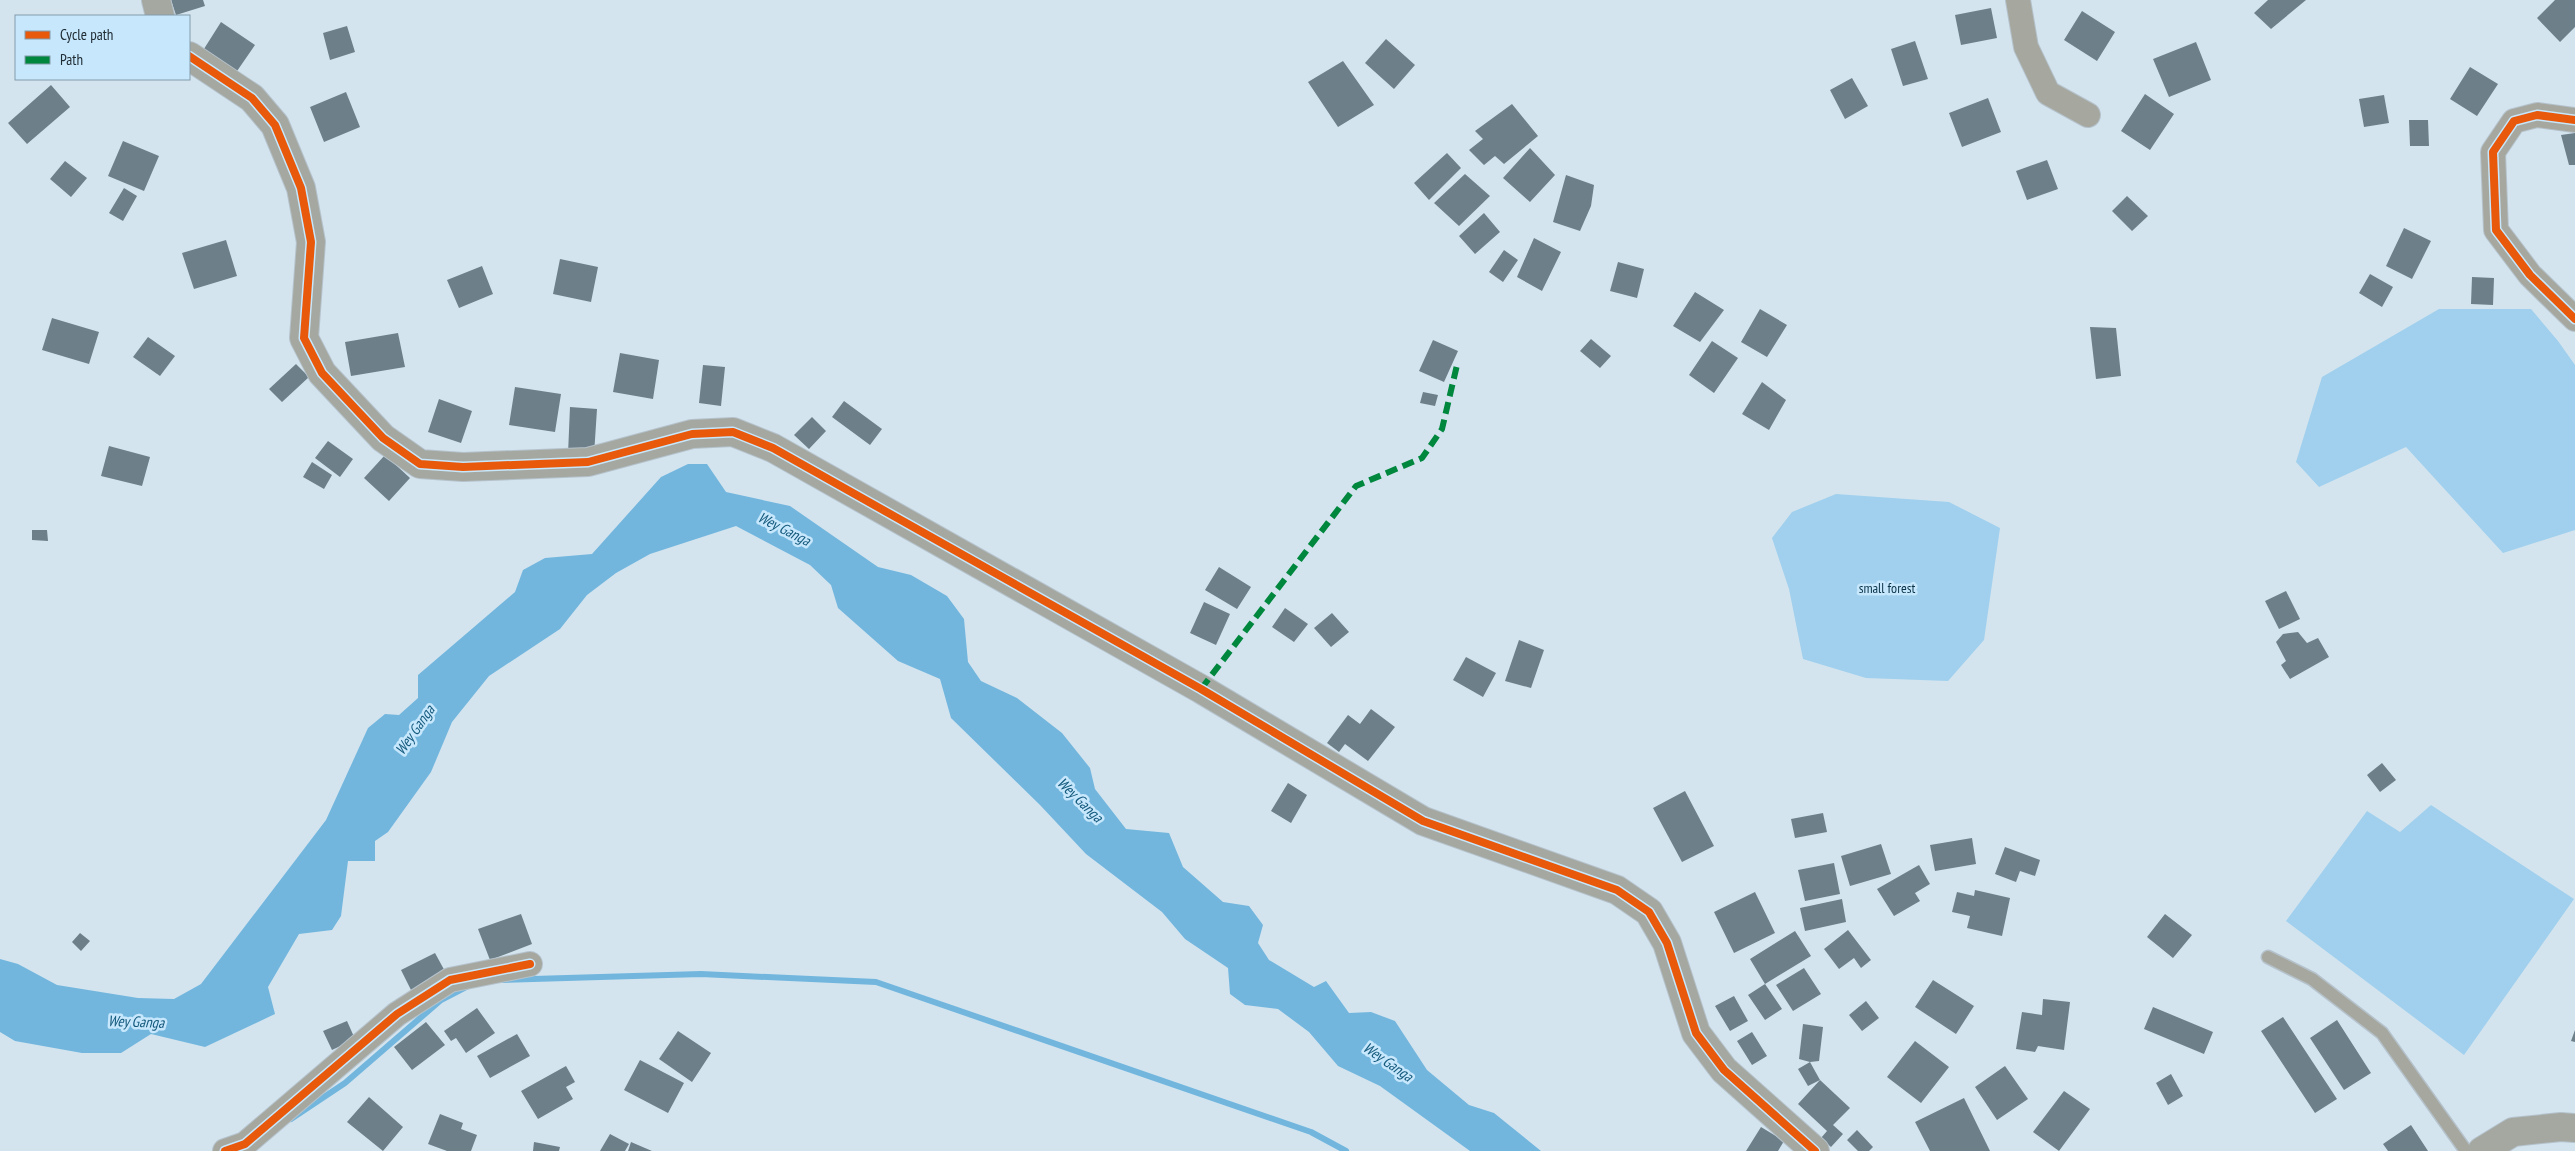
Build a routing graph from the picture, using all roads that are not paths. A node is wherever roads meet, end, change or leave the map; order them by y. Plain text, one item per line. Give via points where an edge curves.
1 (156, 0) edge
2 (2018, 0) edge
3 (160, 15) edge
4 (190, 57) edge
5 (2088, 115) dead end
6 (2575, 120) edge
7 (2575, 319) edge
8 (2268, 957) dead end
9 (530, 964) dead end
10 (2575, 1128) edge
11 (225, 1151) edge
12 (1815, 1151) edge
13 (2466, 1151) edge
14 (2482, 1151) edge

1 - 3 street
2 - 5 street via 2026,47 2048,93
4 - 12 street via 252,98 275,126 301,188 311,242 304,338 322,374 383,438 420,464 463,467 588,462 692,434 732,432 773,448 1201,688 1423,821 1617,890 1649,912 1666,943 1696,1033 1724,1070
6 - 7 street via 2537,115 2514,121 2494,152 2496,230 2530,275
8 - 13 lane via 2312,979 2382,1033
9 - 11 street via 450,980 397,1014 245,1144
10 - 14 street via 2513,1132

